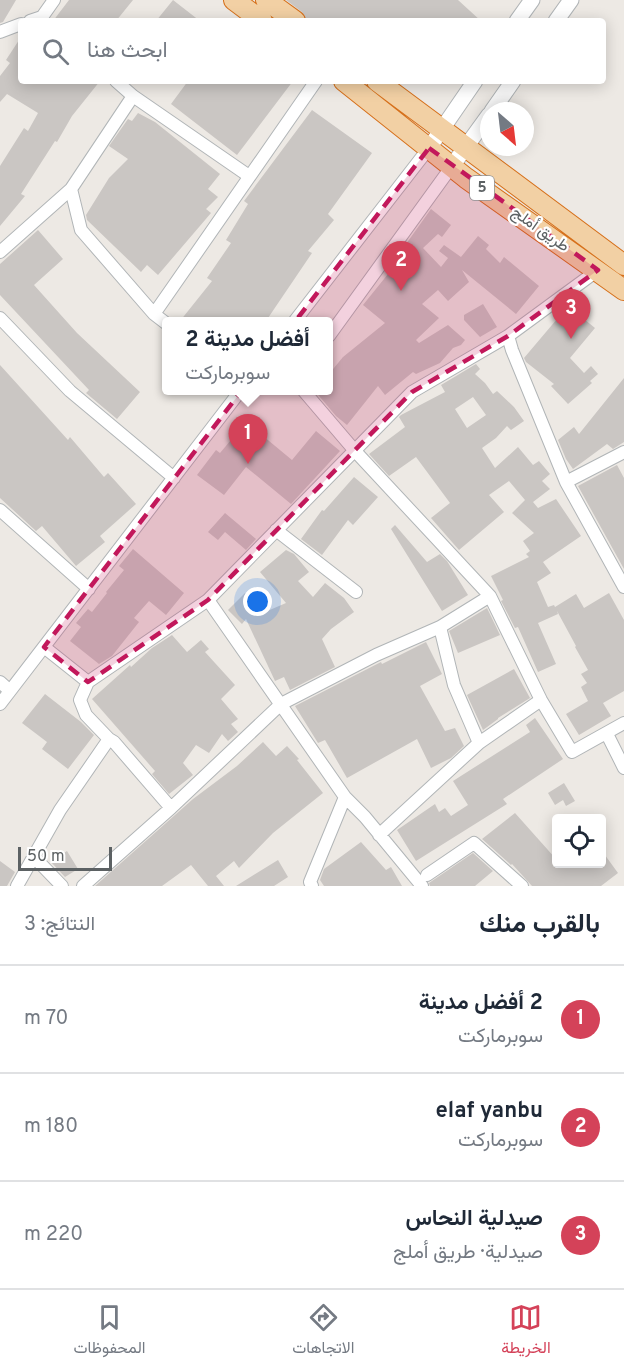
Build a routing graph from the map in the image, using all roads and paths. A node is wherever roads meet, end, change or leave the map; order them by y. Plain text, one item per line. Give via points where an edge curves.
1 (54, 0) edge
2 (234, 0) edge
3 (266, 0) edge
4 (532, 0) edge
5 (571, 0) edge
6 (41, 18) edge
7 (258, 18) edge
8 (291, 18) edge
9 (519, 18) edge
10 (558, 18) edge
11 (18, 25) edge
12 (0, 32) edge
13 (119, 84) edge
14 (314, 84) edge
15 (348, 84) edge
16 (381, 84) edge
17 (473, 84) edge
18 (511, 84) edge
19 (133, 96) junction
20 (498, 102) edge
21 (480, 127) edge
22 (441, 130) junction
23 (429, 148) junction
24 (465, 148) junction
25 (452, 166) junction
26 (249, 176) junction
27 (71, 189) junction
28 (0, 252) edge
29 (624, 265) edge
30 (598, 270) junction
31 (624, 290) edge
32 (154, 314) junction
33 (297, 317) edge
34 (0, 318) edge
35 (162, 320) edge
36 (333, 330) edge
37 (508, 336) junction
38 (237, 395) edge
39 (307, 395) edge
40 (355, 451) junction
41 (624, 452) edge
42 (174, 478) junction
43 (567, 482) junction
44 (0, 510) edge
45 (276, 530) junction
46 (624, 587) edge
47 (89, 589) junction
48 (356, 592) dead end
49 (490, 596) junction
50 (208, 600) junction
51 (440, 627) junction
52 (44, 647) junction
53 (0, 682) edge
54 (88, 682) junction
55 (10, 691) junction
56 (541, 700) junction
57 (0, 704) edge
58 (281, 704) junction
59 (624, 723) edge
60 (607, 734) junction
61 (109, 738) junction
62 (479, 744) junction
63 (624, 768) edge
64 (345, 797) junction
65 (171, 808) junction
66 (379, 835) junction
67 (33, 856) junction
68 (424, 880) edge
69 (309, 885) edge
70 (17, 886) edge
71 (62, 886) edge
72 (83, 886) edge
73 (522, 886) edge

1 - 6 street
2 - 7 highway
3 - 8 highway
4 - 9 street
5 - 10 street
11 - 12 street
13 - 19 street
14 - 26 street
15 - 23 highway, طريق أملج / 5
16 - 22 highway, طريق أملج / 5
17 - 22 street
18 - 20 street
19 - 26 street
19 - 27 street
21 - 24 street
22 - 23 street
22 - 24 highway, طريق أملج / 5
23 - 25 highway, طريق أملج / 5
23 - 33 street
24 - 25 street
24 - 29 highway, طريق أملج / 5
25 - 30 highway, طريق أملج / 5
25 - 36 street
26 - 32 street
27 - 28 street
27 - 32 street via 81,230
30 - 31 highway, طريق أملج / 5
30 - 37 street
32 - 35 street
34 - 42 street via 70,391
37 - 40 street via 412,392
37 - 43 street
38 - 42 street
39 - 40 street
40 - 45 street
40 - 49 street
41 - 43 street
42 - 47 street
43 - 46 street
44 - 47 street
45 - 48 street
45 - 50 street
47 - 52 street
49 - 51 street
49 - 56 street
50 - 54 street
50 - 58 street
51 - 58 street
51 - 62 street via 454,685
52 - 54 street
52 - 55 street
53 - 55 street
54 - 61 street via 80,700 86,715
55 - 57 street
56 - 60 street via 572,752
56 - 62 street
58 - 64 street
58 - 65 street
59 - 60 street
60 - 63 street
61 - 65 street
61 - 67 street
62 - 66 street
64 - 66 street
64 - 69 street
65 - 72 street
66 - 68 street
67 - 70 street
67 - 71 street
68 - 73 street via 474,843

